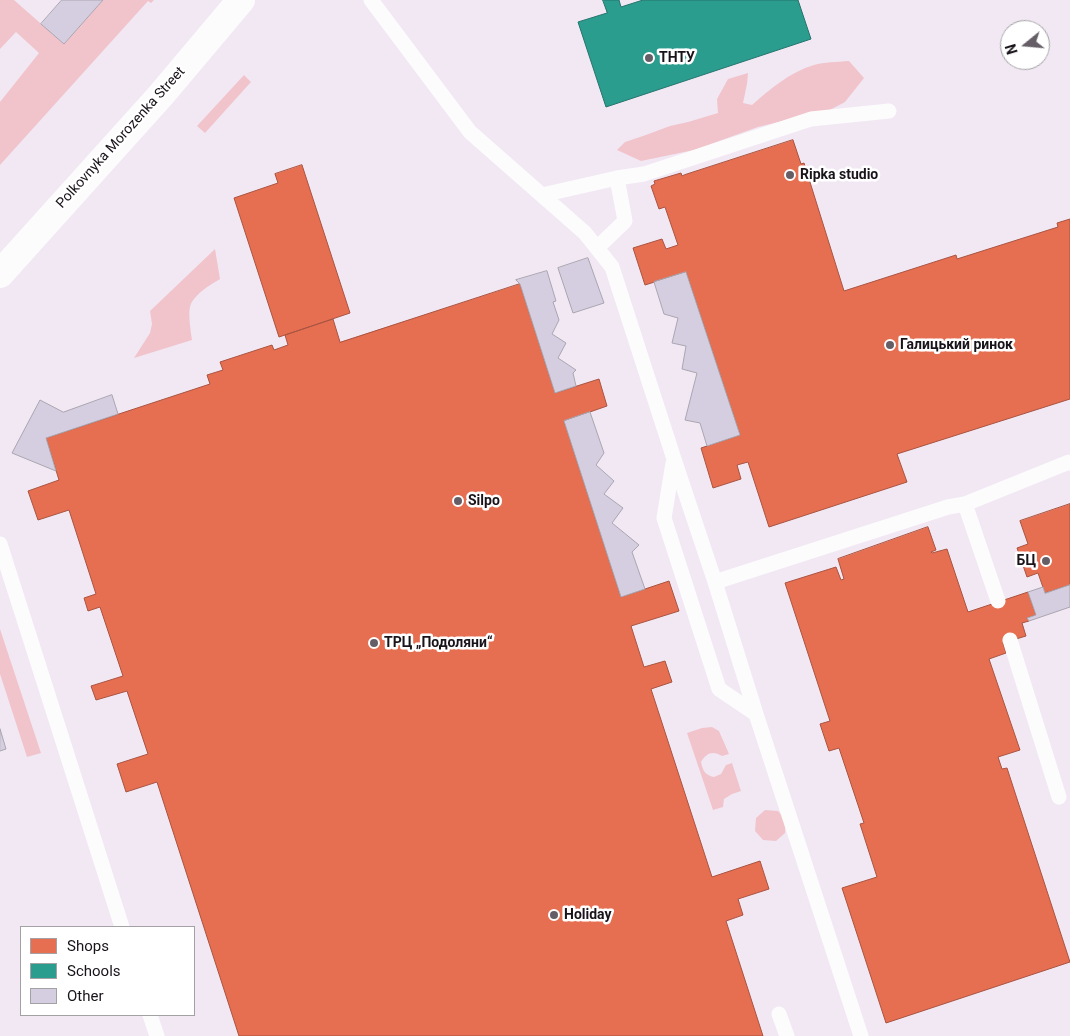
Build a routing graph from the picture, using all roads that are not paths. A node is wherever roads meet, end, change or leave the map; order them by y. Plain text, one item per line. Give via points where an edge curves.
1 (241, 0) edge
2 (371, 0) edge
3 (889, 111) dead end
4 (617, 178) junction
5 (542, 195) junction
6 (597, 248) junction
7 (0, 274) edge
8 (674, 460) junction
9 (1070, 463) edge
10 (965, 504) junction
11 (0, 544) edge
12 (715, 582) junction
13 (998, 602) dead end
14 (1010, 640) dead end
15 (756, 714) junction
16 (1059, 797) dead end
17 (122, 926) edge
18 (779, 1014) dead end
19 (150, 1016) edge
20 (157, 1036) edge
21 (787, 1036) edge
22 (861, 1036) edge

1 - 7 street, Polkovnyka Morozenka Street via 161,95
2 - 5 lane via 470,132
3 - 4 lane via 811,119 644,174
4 - 5 lane
4 - 6 lane via 625,220
5 - 6 lane
6 - 8 lane via 612,267
8 - 12 lane
8 - 15 lane via 664,518 719,689
9 - 10 lane
10 - 12 lane
10 - 13 lane
11 - 17 lane
12 - 15 lane
14 - 16 lane
15 - 22 lane
18 - 21 lane
19 - 20 lane

